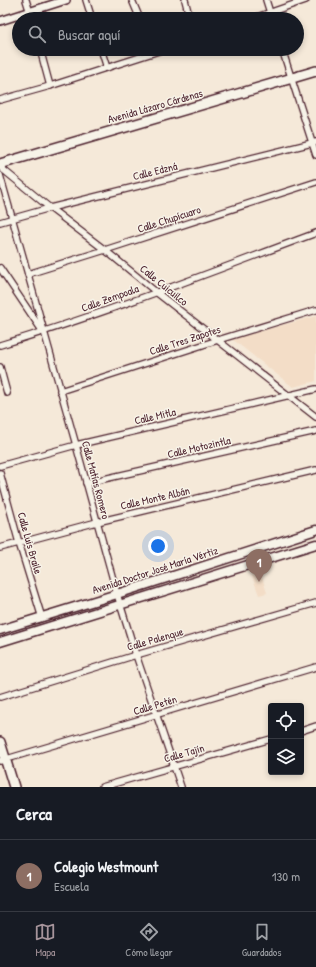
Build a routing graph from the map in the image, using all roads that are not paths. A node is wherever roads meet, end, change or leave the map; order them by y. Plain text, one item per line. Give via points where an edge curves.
1 (26, 0) edge
2 (66, 0) edge
3 (86, 0) edge
4 (132, 0) edge
5 (186, 0) edge
6 (306, 0) edge
7 (268, 1) edge
8 (30, 11) junction
9 (27, 12) edge
10 (90, 12) edge
11 (137, 12) edge
12 (189, 12) edge
13 (270, 12) joint
14 (12, 17) edge
15 (0, 21) edge
16 (42, 56) edge
17 (103, 56) edge
18 (139, 56) edge
19 (284, 56) edge
20 (107, 68) junction
21 (316, 71) edge
22 (292, 78) junction
23 (50, 86) junction
24 (0, 100) edge
25 (314, 142) edge
26 (316, 155) edge
27 (0, 164) edge
28 (0, 167) edge
29 (0, 175) edge
30 (316, 182) edge
31 (50, 208) junction
32 (12, 218) junction
33 (0, 222) edge
34 (316, 233) edge
35 (105, 250) junction
36 (0, 268) edge
37 (28, 274) junction
38 (156, 292) junction
39 (316, 310) edge
40 (44, 332) junction
41 (218, 340) junction
42 (0, 345) edge
43 (0, 367) edge
44 (316, 389) edge
45 (60, 391) junction
46 (7, 393) dead end
47 (289, 396) junction
48 (316, 417) edge
49 (316, 431) edge
50 (76, 445) junction
51 (0, 466) edge
52 (316, 470) edge
53 (0, 473) edge
54 (86, 483) junction
55 (97, 522) junction
56 (316, 530) edge
57 (19, 543) junction
58 (316, 544) edge
59 (0, 548) edge
60 (117, 594) junction
61 (316, 602) edge
62 (120, 605) junction
63 (42, 618) junction
64 (0, 630) edge
65 (0, 642) edge
66 (136, 655) junction
67 (316, 667) edge
68 (0, 697) edge
69 (156, 715) junction
70 (316, 726) edge
71 (304, 730) edge
72 (268, 740) edge
73 (0, 742) edge
74 (3, 761) edge
75 (174, 766) junction
76 (14, 787) edge
77 (102, 787) edge
78 (181, 787) edge

1 - 8 street
2 - 8 street
3 - 10 street
4 - 11 street
5 - 12 street
6 - 13 street
7 - 13 street
8 - 9 street
14 - 15 street
16 - 23 street
17 - 20 street
18 - 20 street
19 - 22 street
20 - 23 street
21 - 22 main road, Avenida Lázaro Cárdenas
22 - 25 street
22 - 27 main road, Avenida Lázaro Cárdenas
23 - 24 street
25 - 26 street
25 - 31 street, Calle Edzná
28 - 31 street, Calle Cuicuilco
29 - 32 street, Calle Matías Romero
30 - 35 street, Calle Chupícuaro
31 - 32 street, Calle Edzná
31 - 35 street, Calle Cuicuilco
32 - 33 street, Calle Edzná
32 - 37 street, Calle Matías Romero
34 - 38 street, Calle Zempoala
35 - 37 street, Calle Chupícuaro
35 - 38 street, Calle Cuicuilco
36 - 40 street
37 - 40 street, Calle Matías Romero
38 - 40 street, Calle Zempoala
38 - 41 street, Calle Cuicuilco
39 - 41 street, Calle Tres Zapotes
40 - 42 street, Calle Zempoala
40 - 45 street, Calle Matías Romero
41 - 45 street, Calle Tres Zapotes
41 - 47 street, Calle Cuicuilco
43 - 46 street
44 - 47 street, Calle Mitla
45 - 50 street, Calle Matías Romero
47 - 48 street, Calle Cuicuilco
47 - 50 street, Calle Mitla
49 - 54 street, Calle Motozintla
50 - 51 street, Calle Mitla
50 - 54 street, Calle Matías Romero
52 - 55 street, Calle Monte Albán
53 - 57 street, Calle Luis Braile
54 - 55 street, Calle Matías Romero
55 - 57 street, Calle Monte Albán
55 - 60 street, Calle Matías Romero
56 - 60 main road, Avenida Doctor José María Vértiz
57 - 59 street, Calle Monte Albán
57 - 63 street, Calle Luis Braile
58 - 62 main road, Avenida Doctor José María Vértiz
60 - 62 street, Calle Matías Romero
60 - 63 main road, Avenida Doctor José María Vértiz
61 - 66 street, Calle Palenque
62 - 65 main road, Avenida Doctor José María Vértiz
62 - 66 street, Calle Matías Romero
63 - 64 main road, Avenida Doctor José María Vértiz
66 - 68 street, Calle Palenque
66 - 69 street, Calle Matías Romero
67 - 69 street, Calle Petén
69 - 74 street, Calle Petén
69 - 75 street, Calle Matías Romero
70 - 71 street
72 - 75 street, Calle Tajín
73 - 74 main road
74 - 76 main road
75 - 77 street, Calle Tajín
75 - 78 street, Calle Matías Romero

